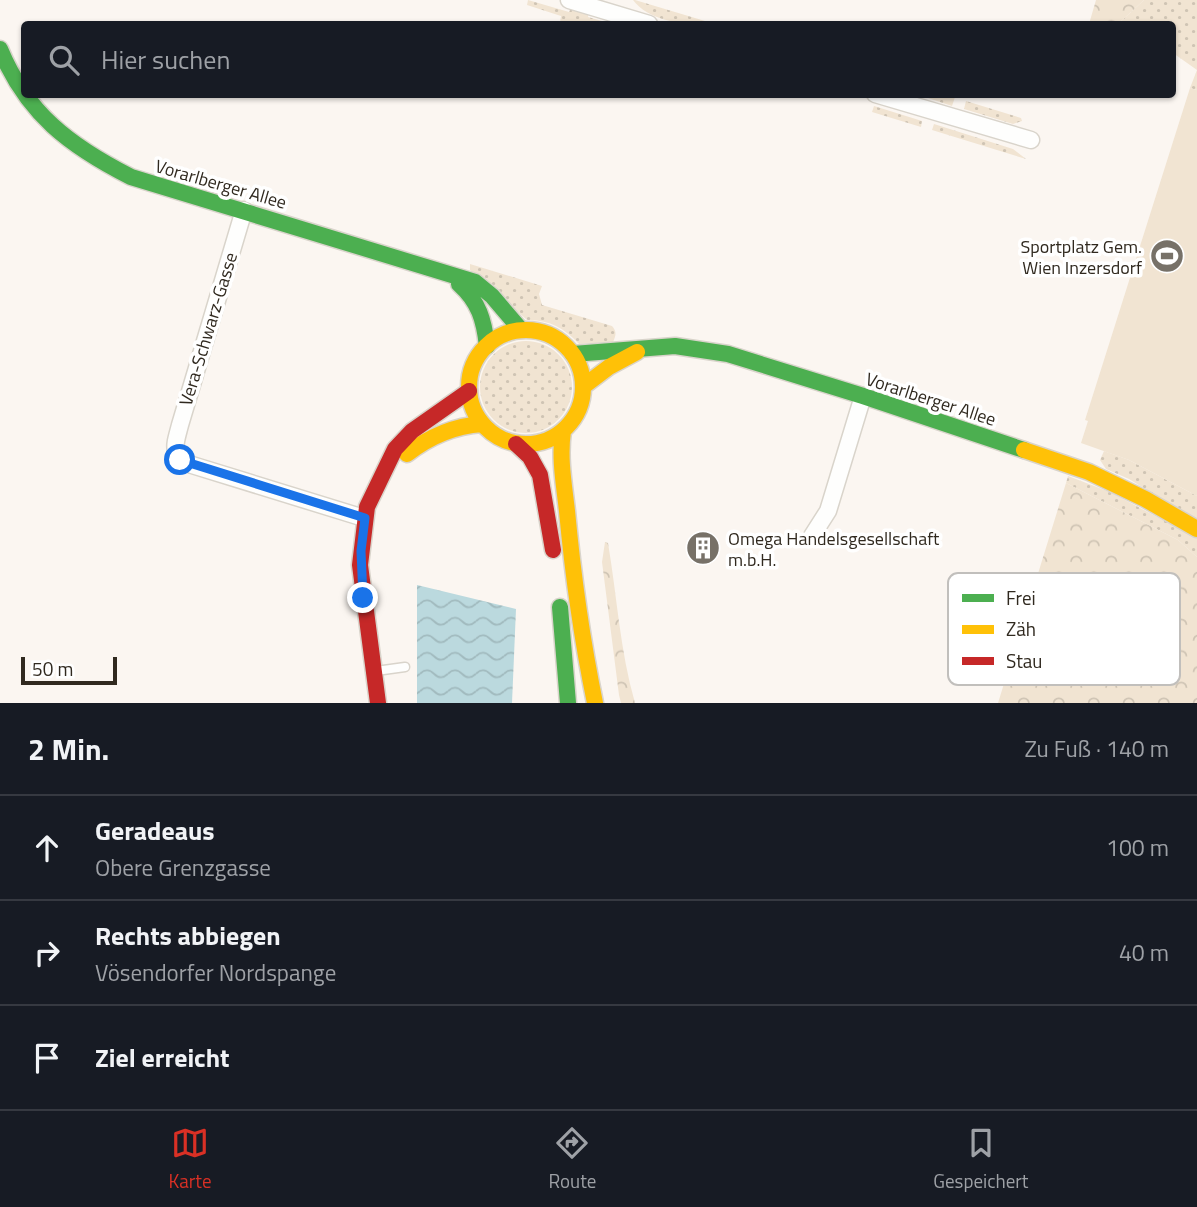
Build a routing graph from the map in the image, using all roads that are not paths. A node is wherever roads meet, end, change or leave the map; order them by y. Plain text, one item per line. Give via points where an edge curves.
1 (569, 0) edge
2 (612, 6) edge
3 (643, 21) edge
4 (0, 49) edge
5 (21, 94) edge
6 (24, 98) edge
7 (889, 98) edge
8 (1031, 140) dead end
9 (244, 210) junction
10 (446, 273) junction
11 (521, 330) junction
12 (486, 346) junction
13 (641, 350) junction
14 (573, 354) junction
15 (584, 386) junction
16 (469, 391) junction
17 (863, 396) junction
18 (482, 424) junction
19 (563, 431) junction
20 (516, 444) junction
21 (383, 474) junction
22 (365, 518) junction
23 (1197, 529) edge
24 (812, 536) dead end
25 (556, 568) dead end
26 (559, 596) dead end
27 (581, 627) junction
28 (405, 667) dead end
29 (375, 671) junction
30 (567, 699) edge
31 (378, 703) edge
32 (584, 703) edge
33 (595, 703) edge

1 - 2 street
2 - 3 street
4 - 5 main road, Vorarlberger Allee via 11,83
6 - 9 main road, Vorarlberger Allee via 47,124 100,163 131,177
7 - 8 street
9 - 10 main road, Vorarlberger Allee
9 - 22 street, Vera-Schwarz-Gasse via 174,447 180,460 192,465
10 - 11 main road, Vorarlberger Allee via 475,282
10 - 12 main road, Vorarlberger Allee via 475,299 484,319
11 - 12 main road
11 - 14 main road via 541,332
12 - 16 main road via 471,373
13 - 14 main road, Vorarlberger Allee
13 - 15 main road, Vorarlberger Allee
13 - 17 main road, Vorarlberger Allee via 708,349
14 - 15 main road
15 - 19 main road via 578,410
16 - 18 main road
16 - 21 main road via 412,431 395,449
17 - 23 main road, Vorarlberger Allee via 1089,472
17 - 24 street via 828,511
18 - 20 main road
18 - 21 main road via 443,430
19 - 20 main road via 547,441
19 - 27 main road via 560,460
20 - 25 main road via 540,475
21 - 22 main road
22 - 29 main road via 361,576
26 - 30 main road
27 - 32 main road
27 - 33 main road
28 - 29 lane
29 - 31 main road

